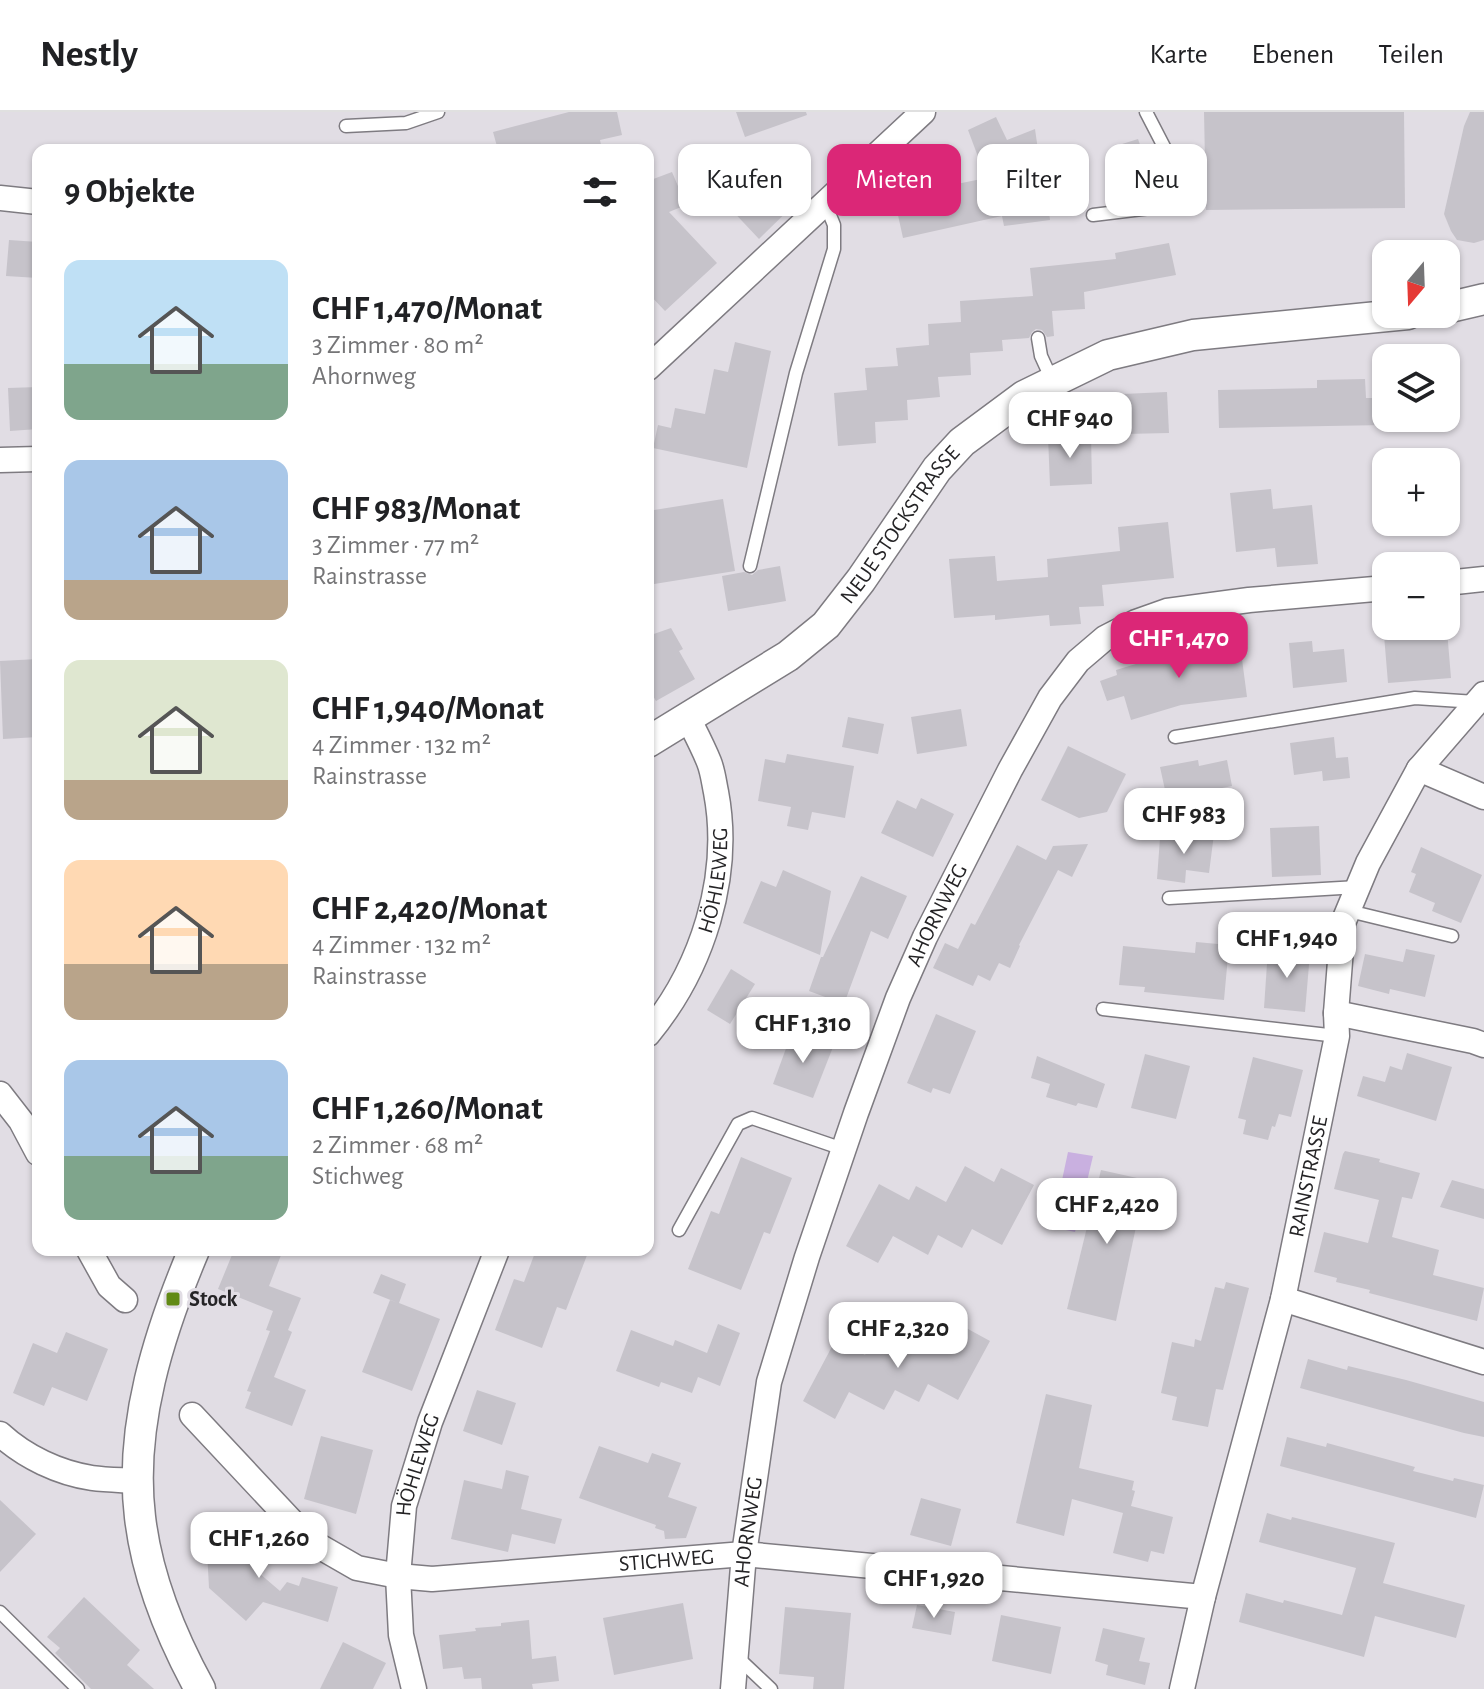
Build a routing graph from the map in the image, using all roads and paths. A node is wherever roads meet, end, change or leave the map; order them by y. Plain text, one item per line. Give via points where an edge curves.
1 (438, 112) edge
2 (923, 112) edge
3 (1146, 112) edge
4 (346, 126) dead end
5 (1163, 144) edge
6 (0, 198) edge
7 (32, 201) edge
8 (825, 203) junction
9 (1105, 214) edge
10 (1093, 215) dead end
11 (1484, 299) edge
12 (1460, 305) edge
13 (1372, 318) edge
14 (1038, 338) dead end
15 (654, 359) edge
16 (1053, 381) junction
17 (32, 459) edge
18 (0, 460) edge
19 (750, 566) dead end
20 (1484, 579) edge
21 (1460, 582) edge
22 (1372, 589) edge
23 (1480, 698) edge
24 (688, 718) junction
25 (1175, 737) dead end
26 (654, 738) edge
27 (1419, 769) junction
28 (1484, 797) edge
29 (1358, 887) junction
30 (1169, 898) dead end
31 (1349, 911) junction
32 (1452, 936) dead end
33 (1103, 1009) dead end
34 (1337, 1024) junction
35 (654, 1026) edge
36 (1484, 1045) edge
37 (0, 1094) edge
38 (32, 1142) edge
39 (843, 1149) junction
40 (679, 1230) dead end
41 (92, 1256) edge
42 (191, 1256) edge
43 (495, 1256) edge
44 (1283, 1299) junction
45 (125, 1300) dead end
46 (1484, 1362) edge
47 (192, 1415) dead end
48 (0, 1434) edge
49 (137, 1481) junction
50 (744, 1554) junction
51 (398, 1576) junction
52 (1203, 1597) junction
53 (0, 1612) edge
54 (736, 1656) junction
55 (78, 1689) edge
56 (200, 1689) edge
57 (414, 1689) edge
58 (733, 1689) edge
59 (771, 1689) edge
60 (1182, 1689) edge

1 - 4 lane via 406,123
2 - 8 street
3 - 5 lane
6 - 7 street
8 - 15 street
8 - 19 lane via 834,225 834,249 796,373
9 - 10 lane
11 - 12 street
13 - 16 street, NEUE STOCKSTRASSE via 1193,335 1108,355
14 - 16 lane
16 - 24 street, NEUE STOCKSTRASSE via 962,442 826,625 788,656
17 - 18 street
20 - 21 street
22 - 39 street, AHORNWEG via 1167,611 1105,638 1078,661 1016,758 925,937
23 - 25 lane via 1415,698
23 - 27 street, RAINSTRASSE
24 - 26 street, NEUE STOCKSTRASSE
24 - 35 street, HÖHLEWEG via 710,764 721,854 706,928 675,998
27 - 28 street
27 - 29 street, RAINSTRASSE
29 - 30 lane
29 - 31 street, RAINSTRASSE
31 - 32 lane
31 - 34 street, RAINSTRASSE via 1343,923
33 - 34 lane
34 - 36 street
34 - 44 street, RAINSTRASSE
37 - 38 street
39 - 40 lane via 752,1118 738,1124
39 - 50 street, AHORNWEG via 769,1382
41 - 45 street via 109,1286
42 - 49 street via 149,1384
43 - 51 street, HÖHLEWEG via 430,1422 404,1506
44 - 46 street
44 - 52 street, RAINSTRASSE
47 - 51 street, STICHWEG via 310,1541 357,1568
48 - 49 street via 50,1467 91,1478
49 - 56 street via 148,1559 166,1619
50 - 51 street, STICHWEG via 432,1579
50 - 52 street, STICHWEG
50 - 54 street, AHORNWEG
51 - 57 street, HÖHLEWEG via 401,1635
52 - 60 street, RAINSTRASSE
53 - 55 lane
54 - 58 street, AHORNWEG
54 - 59 lane

